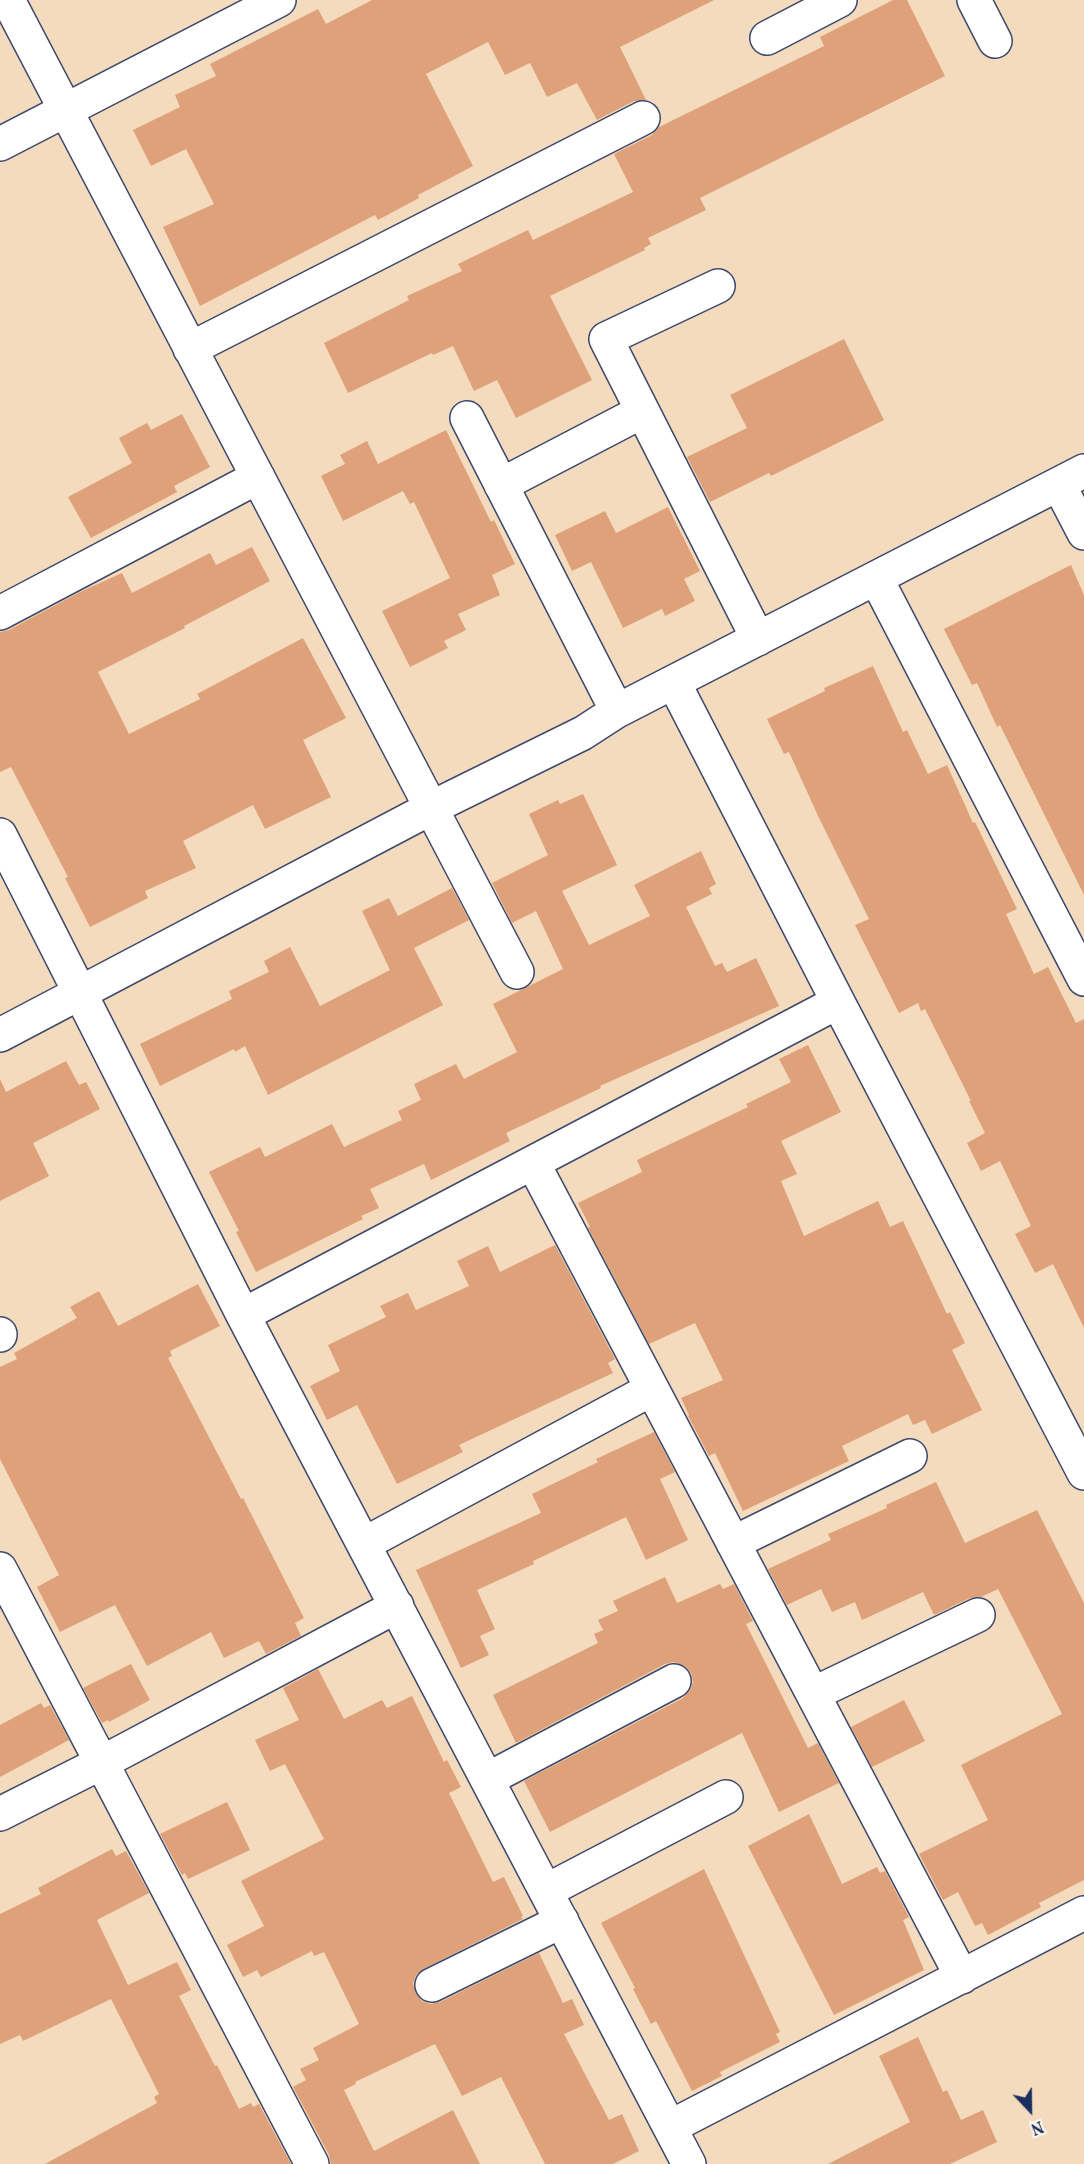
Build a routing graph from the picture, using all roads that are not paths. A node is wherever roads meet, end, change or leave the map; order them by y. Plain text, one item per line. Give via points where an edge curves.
1 (8, 0) edge
2 (279, 0) edge
3 (840, 0) edge
4 (974, 0) edge
5 (767, 38) dead end
6 (995, 41) dead end
7 (66, 111) junction
8 (643, 118) dead end
9 (0, 144) edge
10 (718, 286) dead end
11 (190, 349) junction
12 (641, 412) junction
13 (467, 418) dead end
14 (258, 477) junction
15 (1071, 478) edge
16 (501, 485) junction
17 (1084, 533) edge
18 (876, 578) junction
19 (0, 613) edge
20 (758, 639) junction
21 (674, 683) junction
22 (617, 711) junction
23 (431, 808) junction
24 (0, 835) edge
25 (517, 972) dead end
26 (1084, 979) edge
27 (80, 993) junction
28 (838, 1002) junction
29 (0, 1035) edge
30 (533, 1164) junction
31 (243, 1315) junction
32 (652, 1389) junction
33 (910, 1456) dead end
34 (1084, 1473) edge
35 (733, 1543) junction
36 (364, 1544) junction
37 (0, 1569) edge
38 (397, 1606) junction
39 (978, 1615) dead end
40 (674, 1681) dead end
41 (813, 1694) junction
42 (101, 1763) junction
43 (488, 1779) junction
44 (726, 1797) dead end
45 (0, 1814) edge
46 (546, 1891) junction
47 (1084, 1913) edge
48 (562, 1921) junction
49 (962, 1977) junction
50 (432, 1984) dead end
51 (670, 2127) junction
52 (312, 2164) edge
53 (689, 2164) edge

1 - 7 street
2 - 7 street
3 - 5 street
4 - 6 street
7 - 9 street
7 - 11 street
8 - 11 street
10 - 12 street via 606,339
11 - 14 street
12 - 16 street
12 - 20 street
13 - 16 street
14 - 19 street
14 - 23 street
15 - 17 street
15 - 18 street
16 - 22 street
18 - 20 street
18 - 26 street
20 - 21 street
21 - 22 street
21 - 28 street
22 - 23 street via 583,733
23 - 25 street
23 - 27 street
24 - 27 street
27 - 29 street
27 - 31 street
28 - 30 street
28 - 34 street
30 - 31 street
30 - 32 street
31 - 36 street
32 - 35 street
32 - 36 street
33 - 35 street
35 - 41 street
36 - 38 street
37 - 42 street
38 - 42 street
38 - 43 street
39 - 41 street
40 - 43 street
41 - 49 street
42 - 45 street
42 - 52 street
43 - 46 street
44 - 46 street
46 - 48 street
47 - 49 street
48 - 50 street
48 - 51 street
49 - 51 street
51 - 53 street

